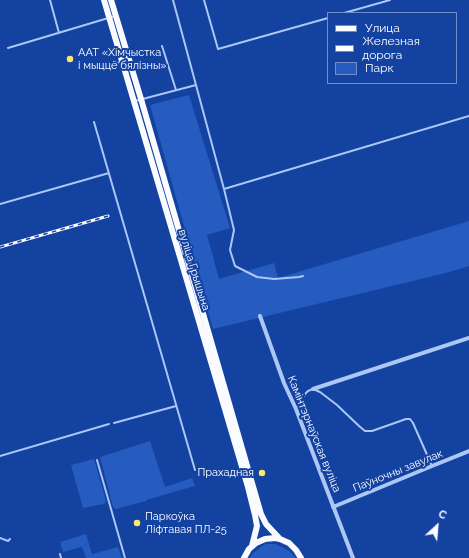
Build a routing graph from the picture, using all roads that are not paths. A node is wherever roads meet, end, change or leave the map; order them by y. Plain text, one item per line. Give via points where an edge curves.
1 (50, 0) edge
2 (104, 0) edge
3 (111, 0) edge
4 (173, 0) edge
5 (204, 0) edge
6 (390, 0) edge
7 (348, 12) edge
8 (116, 16) junction
9 (109, 18) junction
10 (327, 18) edge
11 (58, 33) junction
12 (162, 46) dead end
13 (8, 48) dead end
14 (129, 59) junction
15 (122, 61) junction
16 (99, 68) dead end
17 (196, 85) junction
18 (176, 90) junction
19 (141, 99) junction
20 (134, 101) junction
21 (469, 116) edge
22 (94, 122) dead end
23 (109, 173) junction
24 (224, 189) junction
25 (0, 204) edge
26 (303, 276) dead end
27 (260, 316) dead end
28 (469, 338) edge
29 (313, 389) junction
30 (176, 406) junction
31 (296, 410) junction
32 (114, 423) dead end
33 (109, 424) dead end
34 (469, 451) edge
35 (0, 456) edge
36 (97, 460) dead end
37 (432, 466) junction
38 (195, 470) dead end
39 (333, 507) junction
40 (0, 538) edge
41 (280, 539) junction
42 (10, 540) dead end
43 (252, 546) junction
44 (60, 554) dead end
45 (61, 558) edge
46 (125, 558) edge
47 (244, 558) edge
48 (301, 558) edge
49 (353, 558) edge

1 - 11 lane
2 - 9 main road, вуліца Грышына
3 - 8 main road, вуліца Грышына
4 - 17 lane
5 - 10 lane via 218,49
6 - 7 lane
8 - 9 lane
8 - 14 main road, вуліца Грышына
9 - 11 lane
9 - 15 main road, вуліца Грышына
11 - 13 lane
12 - 18 lane
14 - 15 lane
14 - 19 main road, вуліца Грышына
15 - 16 lane
15 - 20 main road, вуліца Грышына
17 - 18 lane
17 - 24 lane
18 - 19 lane
19 - 20 lane
19 - 41 main road, вуліца Грышына via 261,514 266,524
20 - 43 main road, вуліца Грышына via 256,515 257,526
21 - 24 lane
22 - 23 lane
23 - 25 lane
23 - 30 lane
24 - 26 lane via 234,230 230,250 234,266 257,277 274,279
27 - 31 street, Камінтэрнаўская вуліца
28 - 29 street
29 - 31 lane via 305,394
29 - 37 lane via 337,405 365,430 372,431 406,418 410,420
30 - 32 lane
30 - 38 lane
31 - 39 street, Камінтэрнаўская вуліца
33 - 35 lane
34 - 37 street, Паўночны завулак
36 - 46 lane
37 - 39 street, Паўночны завулак
39 - 49 street, Камінтэрнаўская вуліца
40 - 42 lane
41 - 43 main road via 260,540
41 - 48 main road, вуліца Грышына via 293,546
43 - 47 main road
44 - 45 lane

